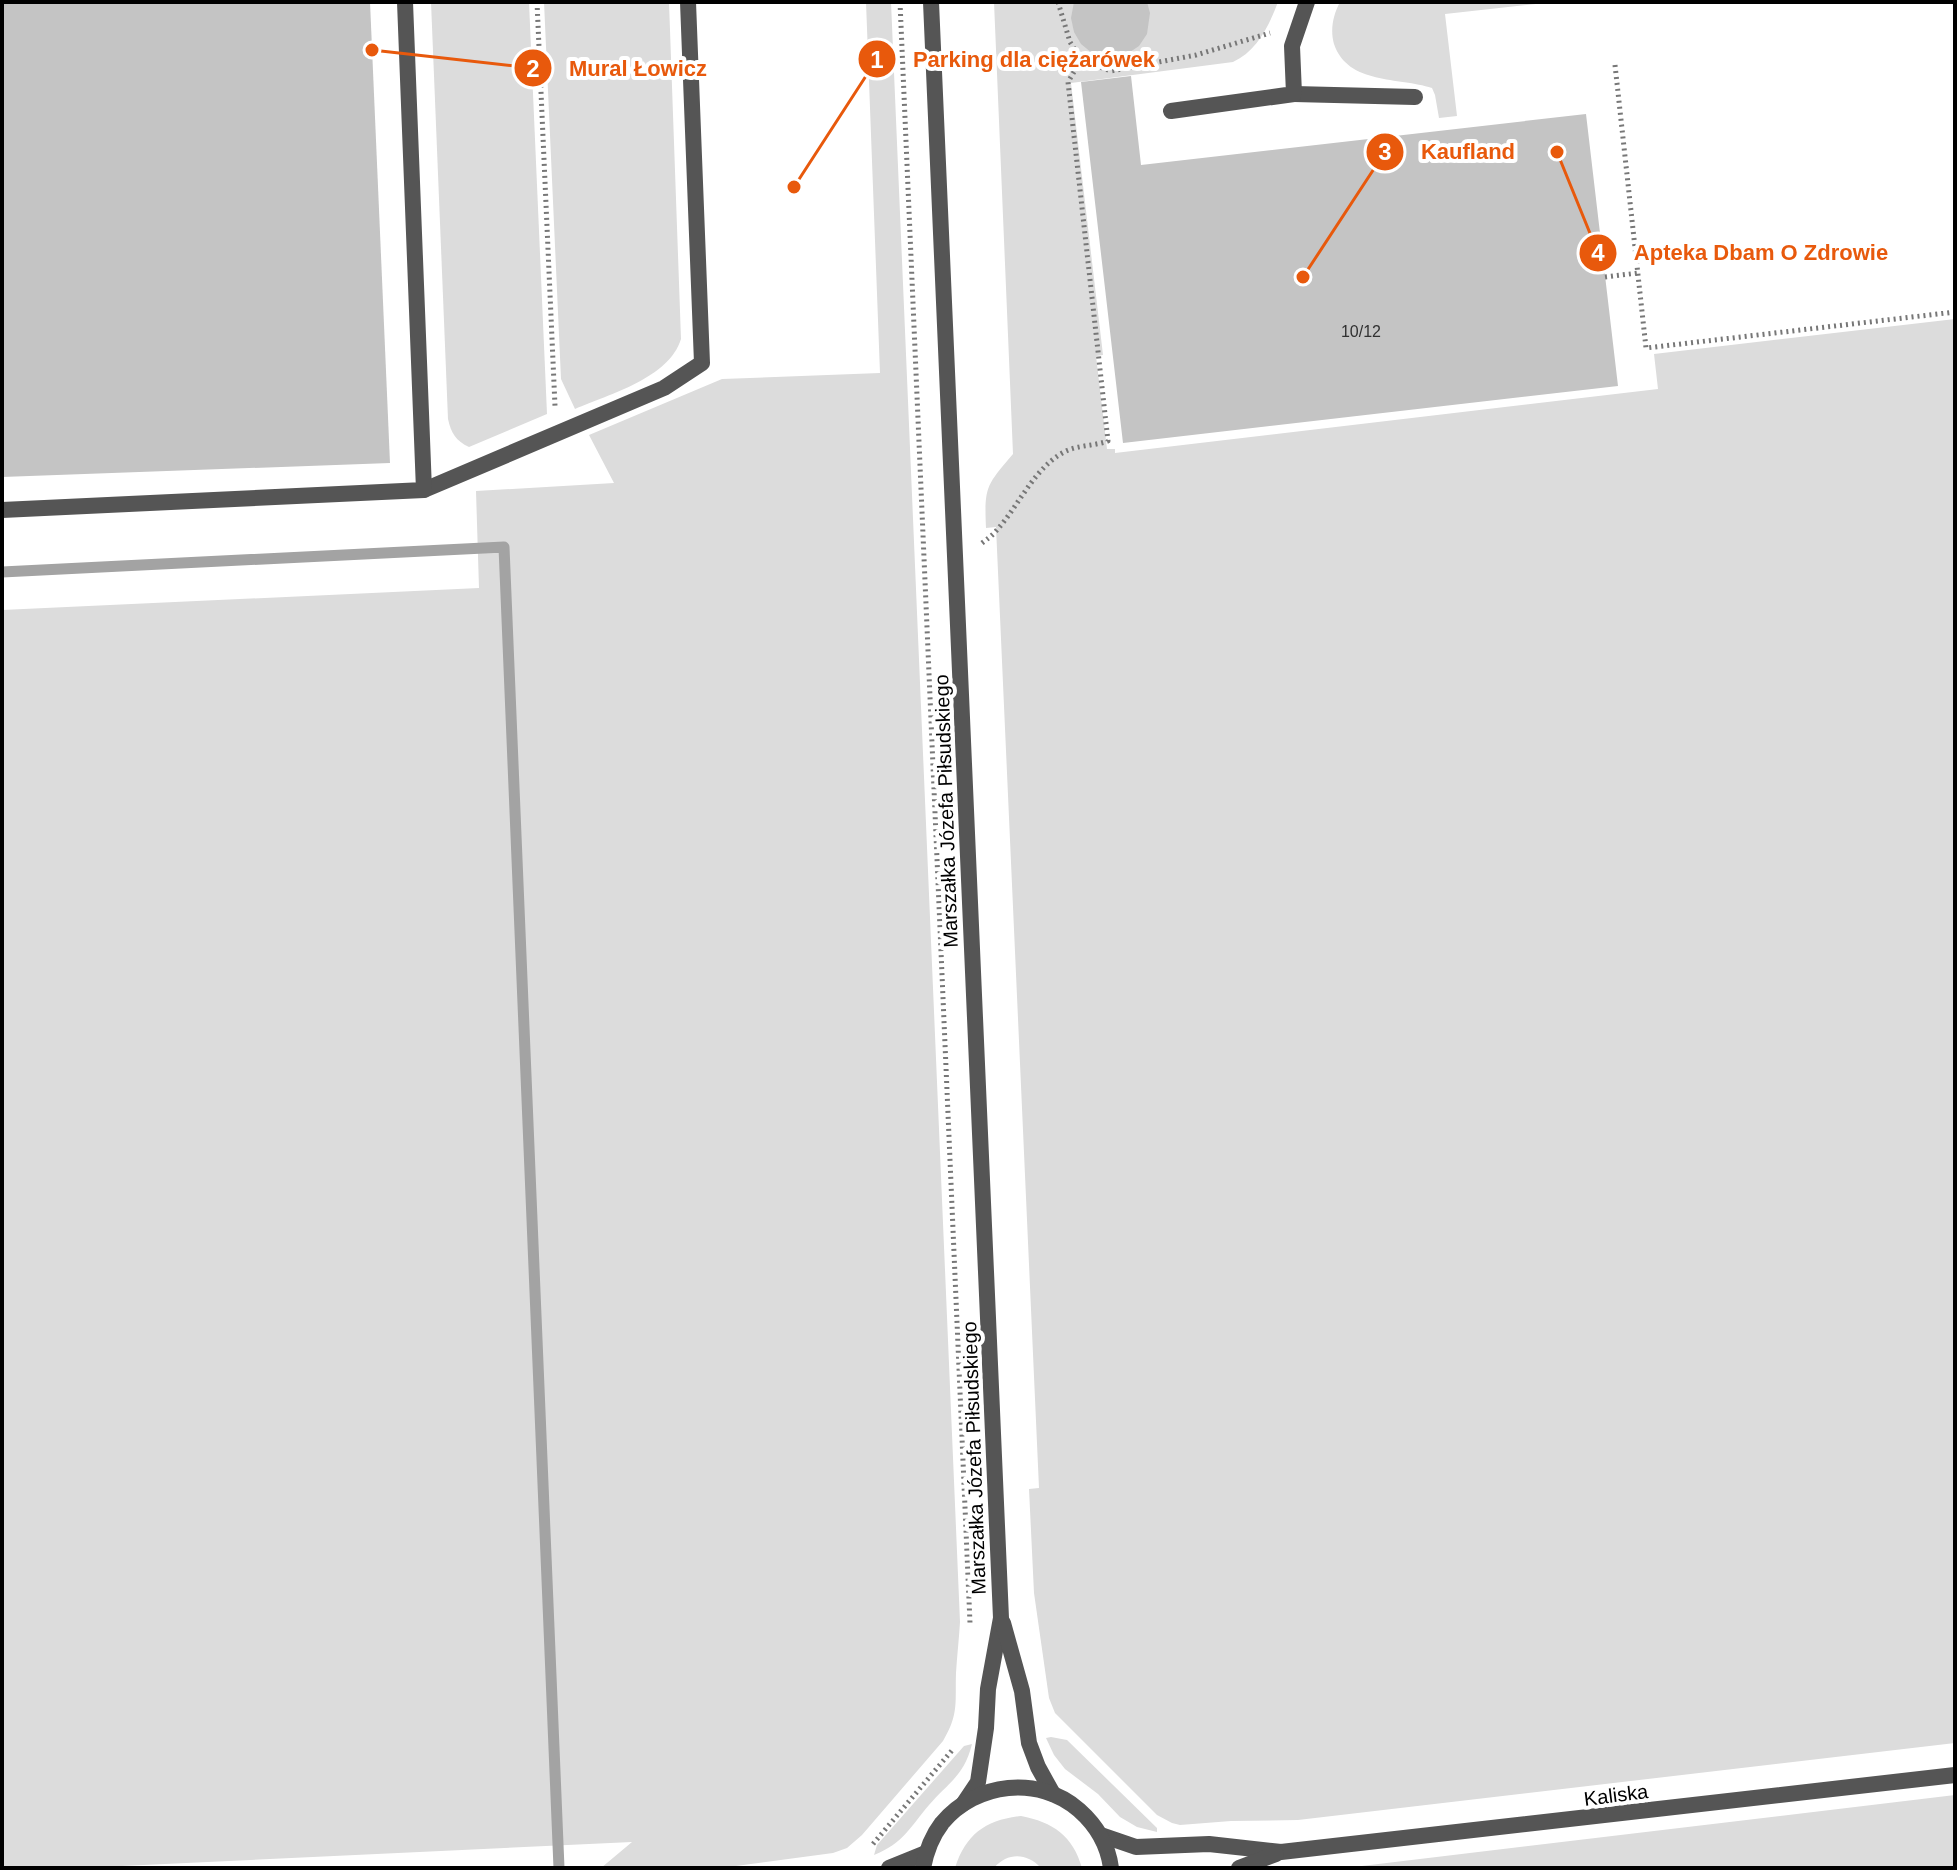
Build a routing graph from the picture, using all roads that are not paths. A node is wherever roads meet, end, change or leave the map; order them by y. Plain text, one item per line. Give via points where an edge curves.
1 (405, 2) edge
2 (688, 2) edge
3 (931, 2) edge
4 (1307, 2) edge
5 (1294, 94) junction
6 (1415, 97) dead end
7 (1171, 111) dead end
8 (424, 490) junction
9 (2, 510) edge
10 (1001, 1618) junction
11 (1955, 1775) edge
12 (1053, 1794) junction
13 (964, 1803) junction
14 (1101, 1835) junction
15 (1281, 1852) junction
16 (924, 1861) edge
17 (889, 1868) edge
18 (1111, 1868) edge
19 (1239, 1868) edge

1 - 8 street
2 - 8 street via 702,363 664,388
3 - 10 street, Marszałka Józefa Piłsudskiego
4 - 5 street via 1292,46
5 - 6 street
5 - 7 street
8 - 9 street
10 - 12 street, Marszałka Józefa Piłsudskiego via 1022,1691 1029,1743
10 - 13 street, Marszałka Józefa Piłsudskiego via 978,1782
11 - 15 street, Kaliska
12 - 13 street via 1007,1788
12 - 14 street via 1072,1804
13 - 16 street via 941,1825
14 - 15 street, Kaliska via 1136,1847 1209,1844
14 - 18 street
15 - 19 street, Kaliska
16 - 17 street

